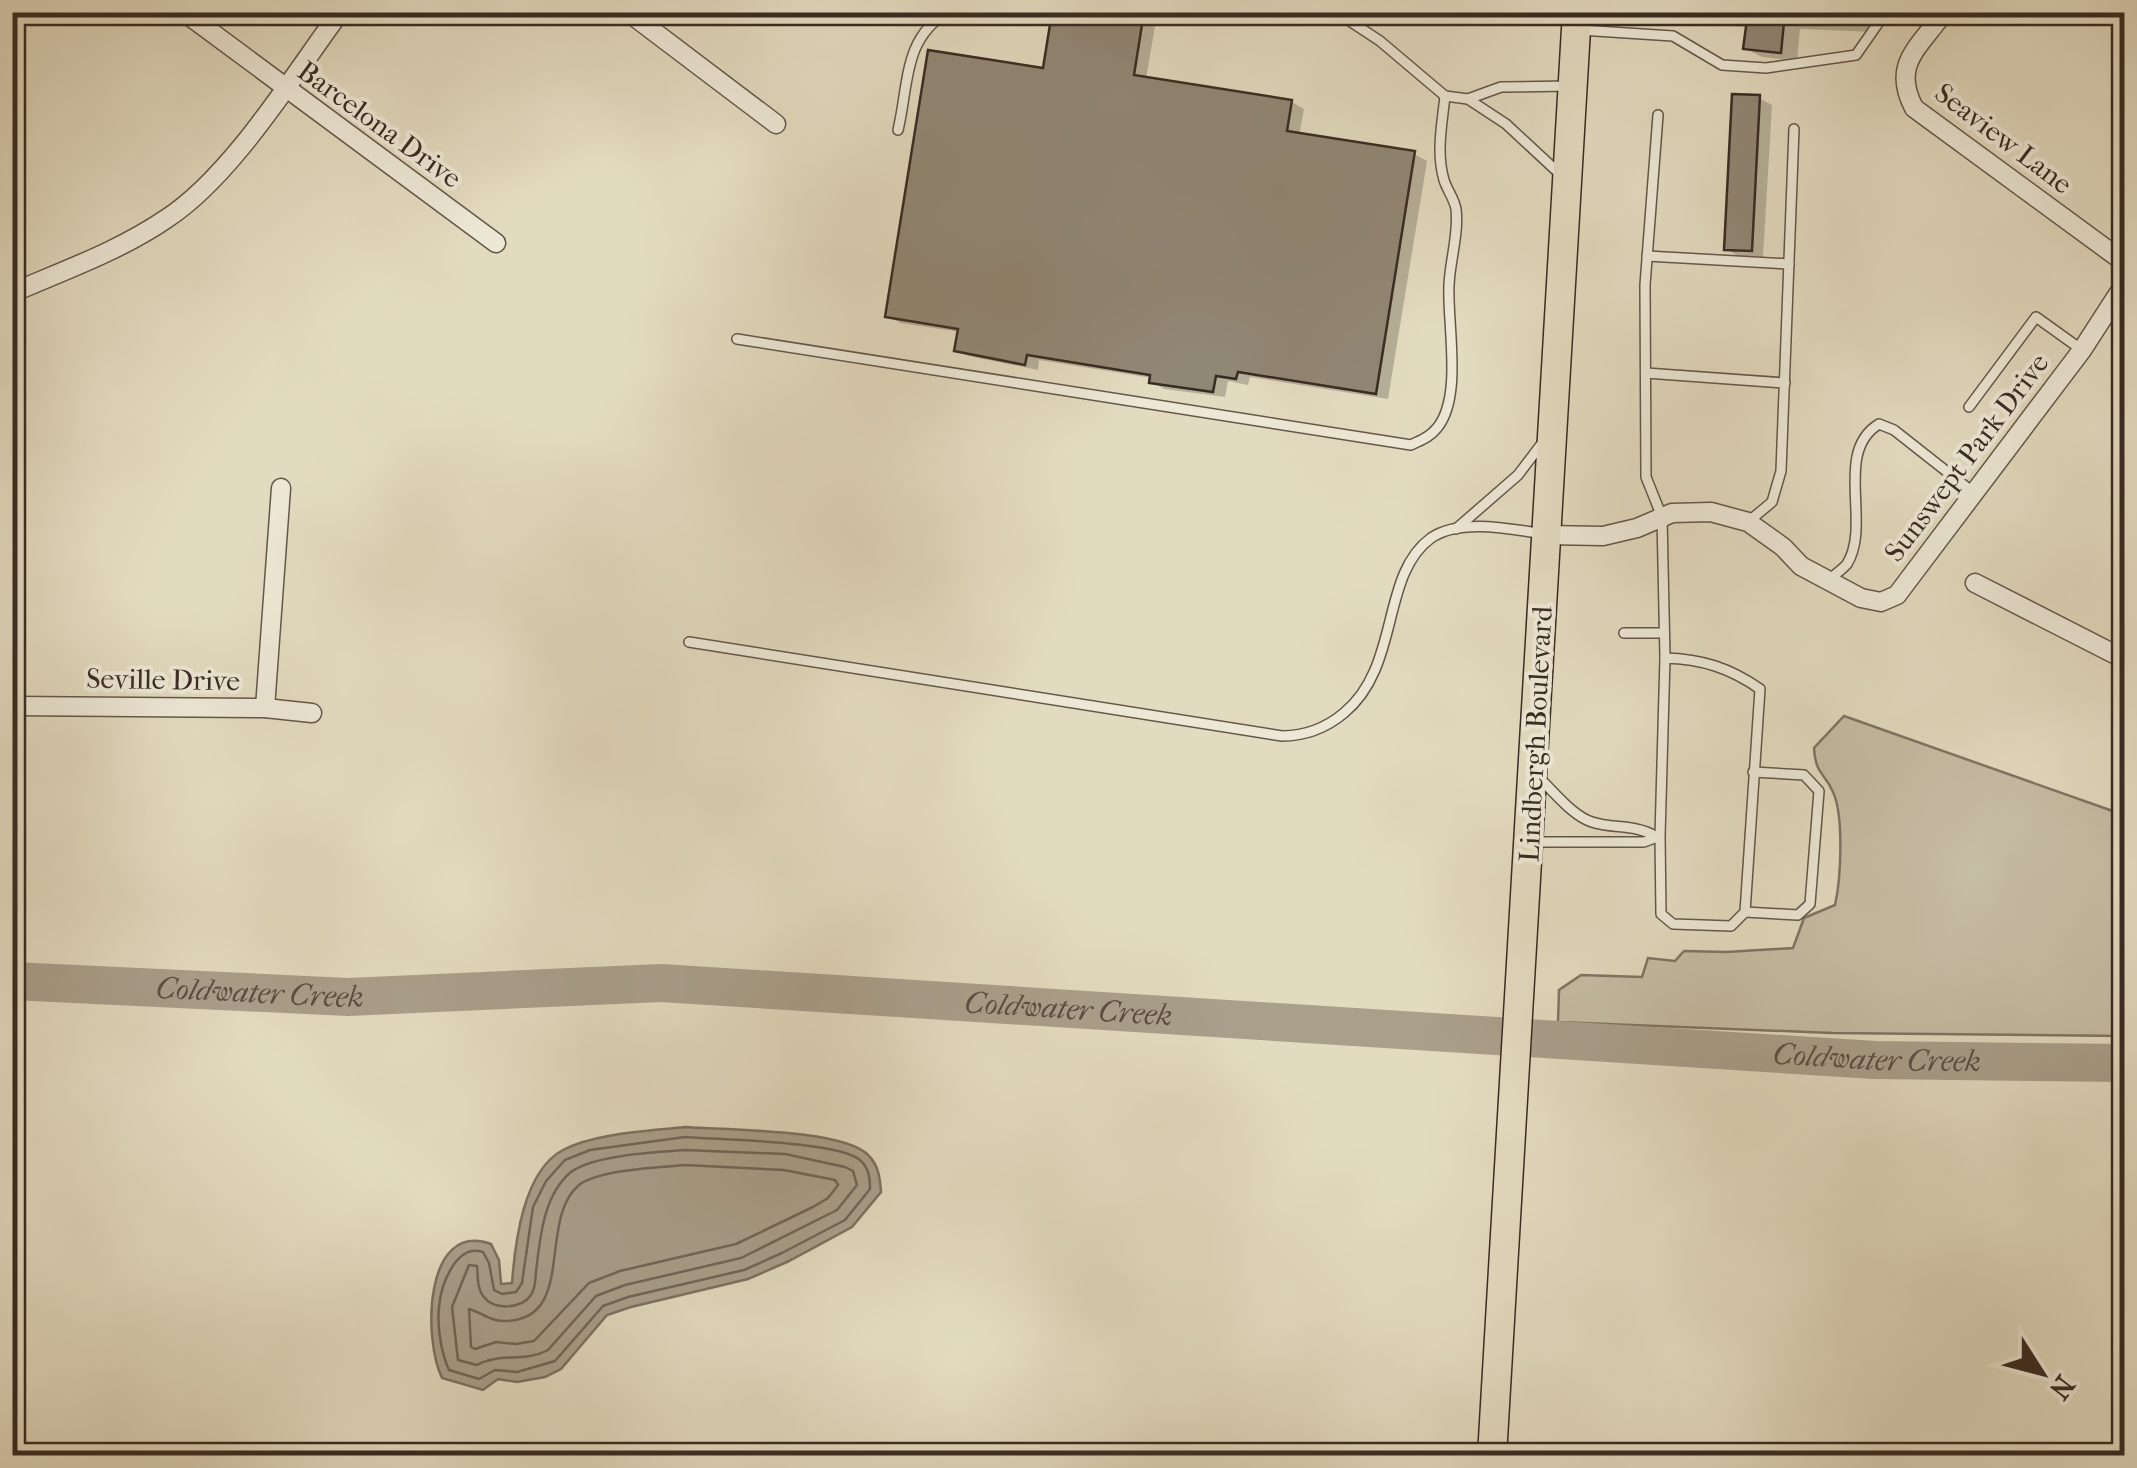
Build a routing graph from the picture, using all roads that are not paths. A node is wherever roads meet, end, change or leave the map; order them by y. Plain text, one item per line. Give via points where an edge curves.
1 (184, 12) edge
2 (340, 12) edge
3 (628, 12) edge
4 (948, 12) edge
5 (1336, 12) edge
6 (1886, 12) edge
7 (1944, 12) edge
8 (1577, 21) edge
9 (1573, 86) junction
10 (284, 88) junction
11 (1445, 96) junction
12 (1468, 99) junction
13 (1658, 115) dead end
14 (776, 124) dead end
15 (1794, 129) dead end
16 (898, 130) dead end
17 (1568, 182) junction
18 (496, 243) dead end
19 (1647, 256) junction
20 (2124, 262) edge
21 (1789, 264) junction
22 (2124, 285) edge
23 (12, 292) edge
24 (737, 339) dead end
25 (2082, 350) junction
26 (1646, 373) junction
27 (1785, 383) junction
28 (1970, 407) dead end
29 (1553, 427) junction
30 (281, 488) dead end
31 (1974, 493) junction
32 (1662, 517) junction
33 (1748, 522) junction
34 (1456, 529) junction
35 (1547, 534) junction
36 (1829, 580) junction
37 (1976, 583) dead end
38 (1624, 632) dead end
39 (1663, 633) junction
40 (690, 642) dead end
41 (1665, 658) junction
42 (2124, 660) edge
43 (12, 706) edge
44 (264, 708) junction
45 (312, 713) dead end
46 (1533, 772) junction
47 (1753, 772) junction
48 (1657, 836) junction
49 (1529, 842) junction
50 (1745, 912) junction
51 (1492, 1456) edge

1 - 10 street, Barcelona Drive
2 - 10 street
3 - 14 street
4 - 16 lane via 926,27 912,50
5 - 11 lane
6 - 8 lane via 1856,55 1766,68 1722,65 1673,36
7 - 20 street, Seaview Lane via 1902,70 1914,108
8 - 9 main road, Lindbergh Boulevard
9 - 12 lane via 1501,86
9 - 17 main road, Lindbergh Boulevard
10 - 18 street, Barcelona Drive
10 - 23 street via 216,176 168,218
11 - 12 lane
11 - 24 lane via 1439,152 1457,224 1448,406 1439,426 1411,445
12 - 17 lane via 1506,124
13 - 19 lane
15 - 21 lane
17 - 29 main road, Lindbergh Boulevard
19 - 21 lane
19 - 26 lane
21 - 27 lane
22 - 25 street, Sunswept Park Drive
25 - 28 lane via 2036,317
25 - 31 street, Sunswept Park Drive
26 - 27 lane
26 - 32 lane via 1646,478
27 - 33 lane via 1781,471 1772,502
29 - 34 lane via 1518,475
29 - 35 main road, Lindbergh Boulevard
30 - 44 street
31 - 36 street, Sunswept Park Drive via 1897,595 1881,602 1861,598
31 - 36 lane via 1894,430 1880,424 1868,431 1857,450 1848,563
32 - 33 street, Sunswept Park Drive via 1711,512
32 - 35 street, Sunswept Park Drive via 1603,536
32 - 39 lane
33 - 36 street, Sunswept Park Drive
34 - 35 lane
34 - 40 lane via 1432,538 1408,566 1368,688 1340,716 1301,736
35 - 46 main road, Lindbergh Boulevard
37 - 42 street
38 - 39 lane
39 - 41 lane
41 - 47 lane via 1694,659 1760,689
41 - 48 lane
43 - 44 street, Seville Drive
44 - 45 street, Seville Drive
46 - 48 lane via 1592,822
46 - 49 main road, Lindbergh Boulevard
47 - 50 lane
47 - 50 lane via 1804,776 1819,791 1810,904 1798,914
48 - 49 lane via 1644,842
48 - 50 lane via 1661,914 1673,924 1731,926
49 - 51 main road, Lindbergh Boulevard

